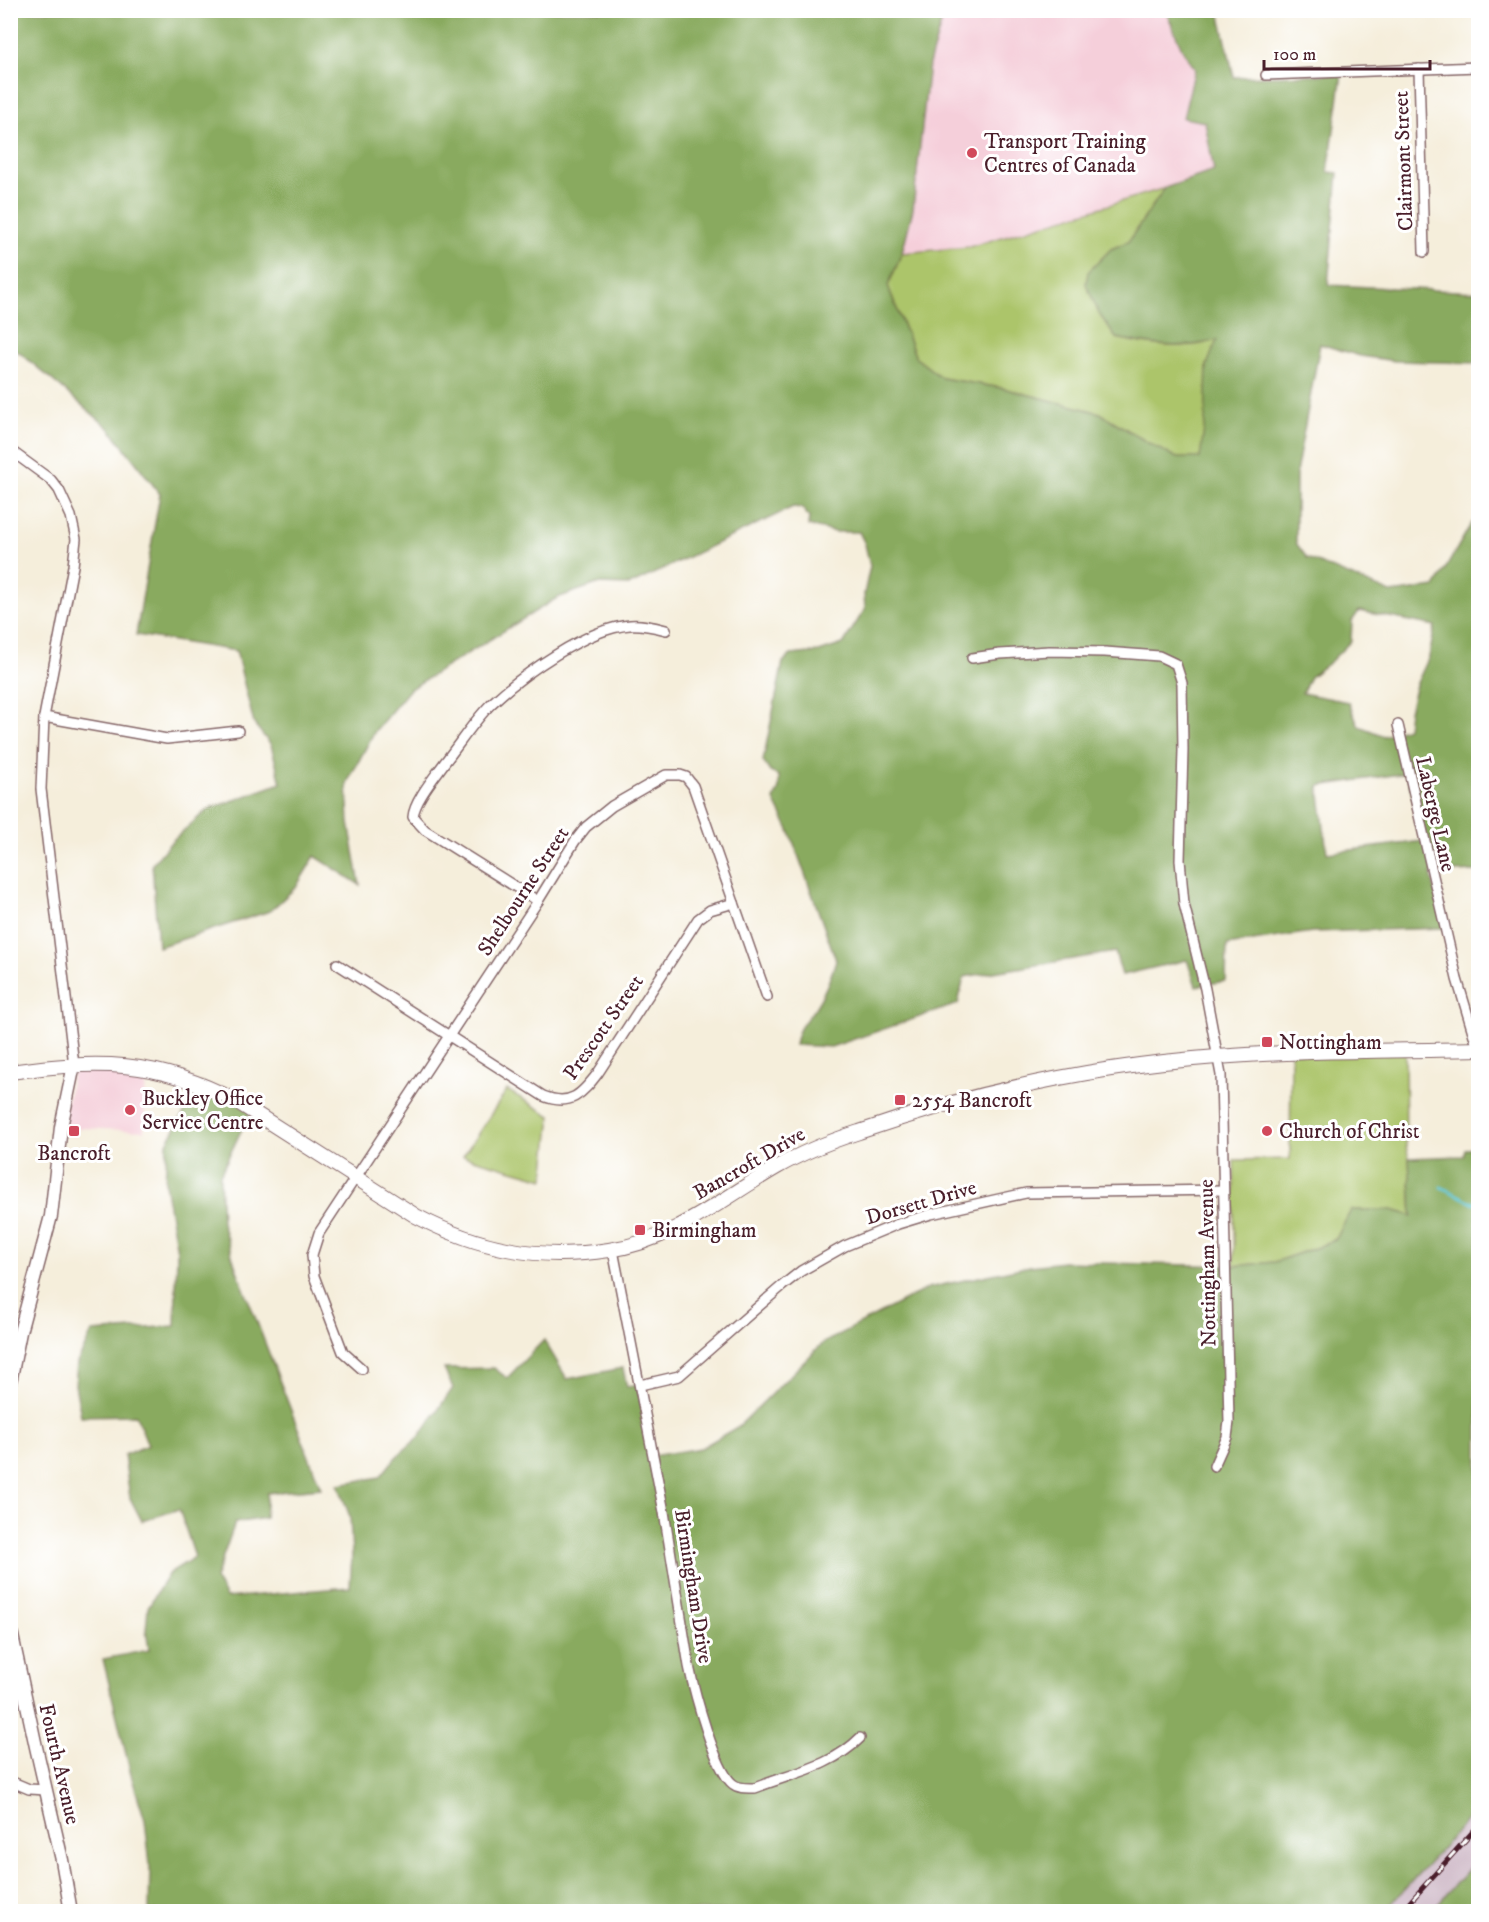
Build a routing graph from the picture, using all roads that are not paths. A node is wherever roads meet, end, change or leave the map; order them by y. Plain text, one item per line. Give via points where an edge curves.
1 (1479, 67) edge
2 (1419, 69) junction
3 (1266, 75) dead end
4 (1424, 252) dead end
5 (10, 450) edge
6 (666, 630) dead end
7 (972, 658) dead end
8 (45, 717) junction
9 (1398, 725) dead end
10 (238, 731) dead end
11 (537, 901) junction
12 (734, 903) junction
13 (337, 964) dead end
14 (767, 997) dead end
15 (449, 1035) junction
16 (1478, 1049) edge
17 (1218, 1056) junction
18 (74, 1065) junction
19 (10, 1072) edge
20 (355, 1177) junction
21 (1223, 1190) junction
22 (613, 1250) junction
23 (362, 1370) dead end
24 (10, 1382) edge
25 (640, 1385) junction
26 (1214, 1466) dead end
27 (10, 1626) edge
28 (860, 1738) dead end
29 (10, 1781) edge
30 (46, 1790) junction
31 (71, 1911) edge

1 - 2 street
2 - 3 street
2 - 4 street, Clairmont Street
5 - 8 street via 59,490 76,539
6 - 11 street via 646,625 612,628 573,645 514,684 460,742 414,810 413,817 425,830
7 - 17 street, Nottingham Avenue via 1049,651 1105,652 1159,656 1176,664 1182,683 1180,860 1184,904
8 - 10 street via 167,739
8 - 18 street via 41,789
9 - 16 street, Laberge Lane via 1449,946
11 - 12 street, Shelbourne Street via 586,827 646,785 674,774 686,777 693,786
11 - 15 street, Shelbourne Street
12 - 14 street, Shelbourne Street
12 - 15 street, Prescott Street via 710,910 698,919 598,1073 574,1097 556,1100 543,1096
13 - 15 street, Prescott Street
15 - 20 street, Shelbourne Street
16 - 17 main road, Bancroft Drive
17 - 21 street, Nottingham Avenue
17 - 22 main road, Bancroft Drive via 1030,1085 882,1124 804,1153 671,1231
18 - 19 main road, Bancroft Drive
18 - 20 main road, Bancroft Drive via 148,1068 200,1084 236,1101
18 - 24 street via 61,1127 51,1216
20 - 22 main road, Bancroft Drive via 416,1216 480,1243 547,1254
20 - 23 street, Shelbourne Street via 319,1233 312,1268 343,1352
21 - 25 street, Dorsett Drive via 1026,1193 897,1224 845,1246 801,1271 679,1376
21 - 26 street, Nottingham Avenue via 1229,1422
22 - 25 street, Birmingham Drive
25 - 28 street, Birmingham Drive via 689,1666 714,1750 727,1779 740,1788 755,1788 832,1759
27 - 30 street, Fourth Avenue
29 - 30 street via 29,1789
30 - 31 street, Fourth Avenue

